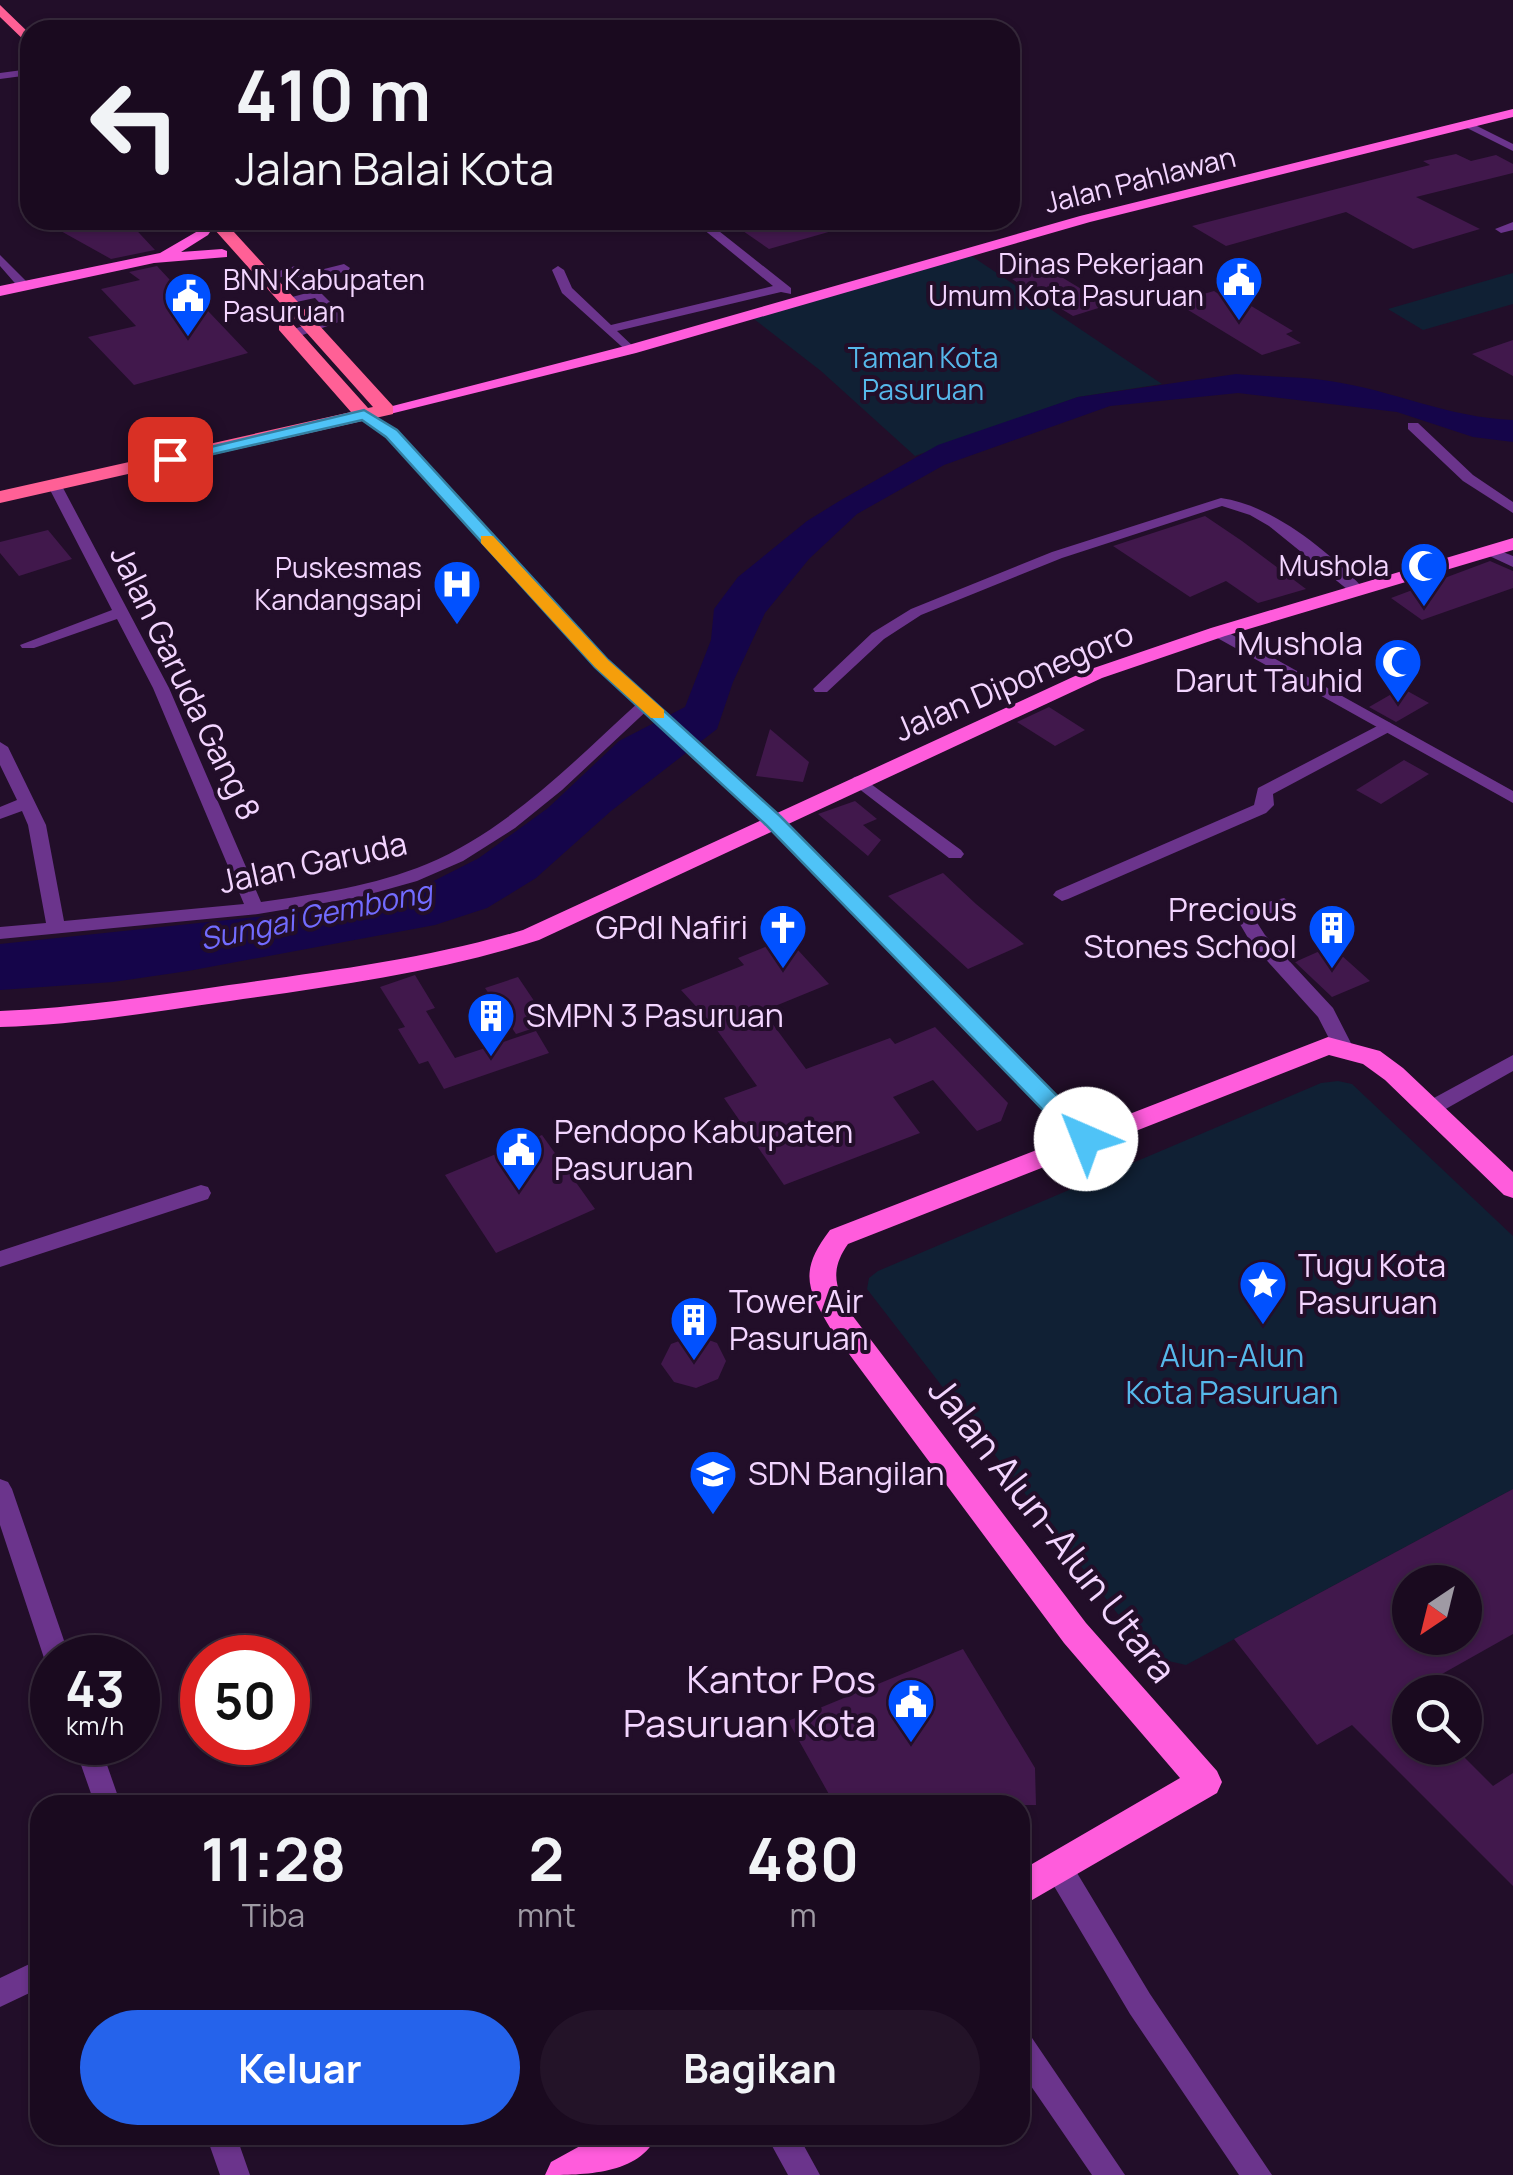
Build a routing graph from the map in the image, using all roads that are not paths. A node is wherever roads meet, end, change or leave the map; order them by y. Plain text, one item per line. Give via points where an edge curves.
1 (12, 0) edge
2 (0, 9) edge
3 (31, 20) edge
4 (13, 24) junction
5 (20, 24) edge
6 (20, 31) edge
7 (1513, 113) edge
8 (1467, 124) junction
9 (1513, 148) edge
10 (198, 230) edge
11 (207, 230) edge
12 (211, 230) edge
13 (710, 230) edge
14 (222, 254) junction
15 (247, 256) junction
16 (154, 258) junction
17 (0, 259) edge
18 (344, 268) dead end
19 (558, 270) dead end
20 (266, 277) junction
21 (306, 277) junction
22 (24, 286) junction
23 (782, 288) junction
24 (0, 291) edge
25 (318, 294) junction
26 (287, 300) junction
27 (802, 300) junction
28 (314, 329) junction
29 (608, 329) junction
30 (292, 334) junction
31 (630, 350) junction
32 (386, 410) junction
33 (364, 414) junction
34 (1413, 426) dead end
35 (391, 434) junction
36 (54, 486) junction
37 (0, 497) edge
38 (1513, 509) edge
39 (1513, 544) edge
40 (1488, 550) junction
41 (1513, 562) edge
42 (1358, 591) junction
43 (122, 612) junction
44 (1218, 632) junction
45 (28, 645) dead end
46 (821, 689) dead end
47 (651, 708) junction
48 (1385, 727) junction
49 (0, 747) edge
50 (860, 781) junction
51 (1513, 798) edge
52 (27, 802) junction
53 (0, 814) edge
54 (773, 821) junction
55 (955, 854) dead end
56 (1062, 894) dead end
57 (1284, 904) dead end
58 (255, 908) junction
59 (56, 929) junction
60 (0, 933) edge
61 (0, 1020) edge
62 (1343, 1048) junction
63 (1513, 1062) edge
64 (1428, 1110) junction
65 (1086, 1139) junction
66 (1513, 1188) edge
67 (201, 1193) dead end
68 (0, 1260) edge
69 (0, 1489) edge
70 (50, 1635) edge
71 (94, 1765) edge
72 (105, 1795) edge
73 (1058, 1867) junction
74 (1030, 1884) edge
75 (30, 1978) edge
76 (0, 1994) edge
77 (1030, 2059) edge
78 (224, 2145) edge
79 (620, 2145) edge
80 (787, 2145) edge
81 (235, 2175) edge
82 (564, 2175) edge
83 (805, 2175) edge
84 (1110, 2175) edge
85 (1256, 2175) edge

1 - 3 highway
2 - 4 highway
4 - 5 highway
4 - 6 highway
7 - 8 main road, Jalan Pahlawan
8 - 9 street
8 - 27 main road, Jalan Pahlawan via 1085,218
10 - 16 main road via 188,244
11 - 14 highway
12 - 15 highway
13 - 23 street
14 - 15 highway
14 - 16 main road
14 - 30 highway
15 - 20 highway
16 - 22 main road
17 - 22 street
18 - 21 street
19 - 29 street via 566,290
20 - 21 street via 295,270
20 - 26 highway
21 - 25 street
22 - 24 main road
23 - 27 street
23 - 29 street
25 - 26 street
25 - 28 street via 341,319
26 - 28 highway
27 - 31 main road, Jalan Pahlawan
28 - 30 street
28 - 32 highway
29 - 31 street
30 - 33 highway
31 - 32 main road, Jalan Pahlawan
32 - 33 highway
32 - 35 main road
33 - 35 main road
33 - 36 highway
34 - 38 street
35 - 47 main road via 589,650
36 - 37 highway
36 - 43 street, Jalan Garuda Gang 8
39 - 40 main road, Jalan Diponegoro
40 - 41 street
40 - 42 main road, Jalan Diponegoro
42 - 44 main road, Jalan Diponegoro
42 - 46 street via 1250,508 1221,502 1056,556 916,612 878,636
43 - 45 street
43 - 58 street, Jalan Garuda Gang 8
44 - 48 street
44 - 50 main road, Jalan Diponegoro via 1095,674
47 - 54 main road
47 - 58 street, Jalan Garuda via 515,822 454,858 390,883
48 - 51 street
48 - 56 street via 1264,792 1260,809
49 - 52 street
50 - 54 main road, Jalan Diponegoro
50 - 55 street
52 - 53 street
52 - 59 street via 46,860
54 - 61 main road, Jalan Diponegoro via 503,945 355,976
54 - 65 main road
57 - 62 street via 1246,919 1326,1012
58 - 59 street, Jalan Garuda
59 - 60 street, Jalan Garuda
62 - 64 main road via 1371,1057
62 - 65 main road via 1328,1046
63 - 64 street
64 - 66 main road
65 - 73 main road, Jalan Alun-Alun Utara via 839,1237 820,1270 821,1288 842,1323 1075,1633 1205,1782
67 - 68 street
69 - 70 street
71 - 72 street
73 - 74 main road
73 - 85 street via 1140,2004
75 - 76 street
77 - 84 street
78 - 81 street
79 - 82 main road
80 - 83 street

